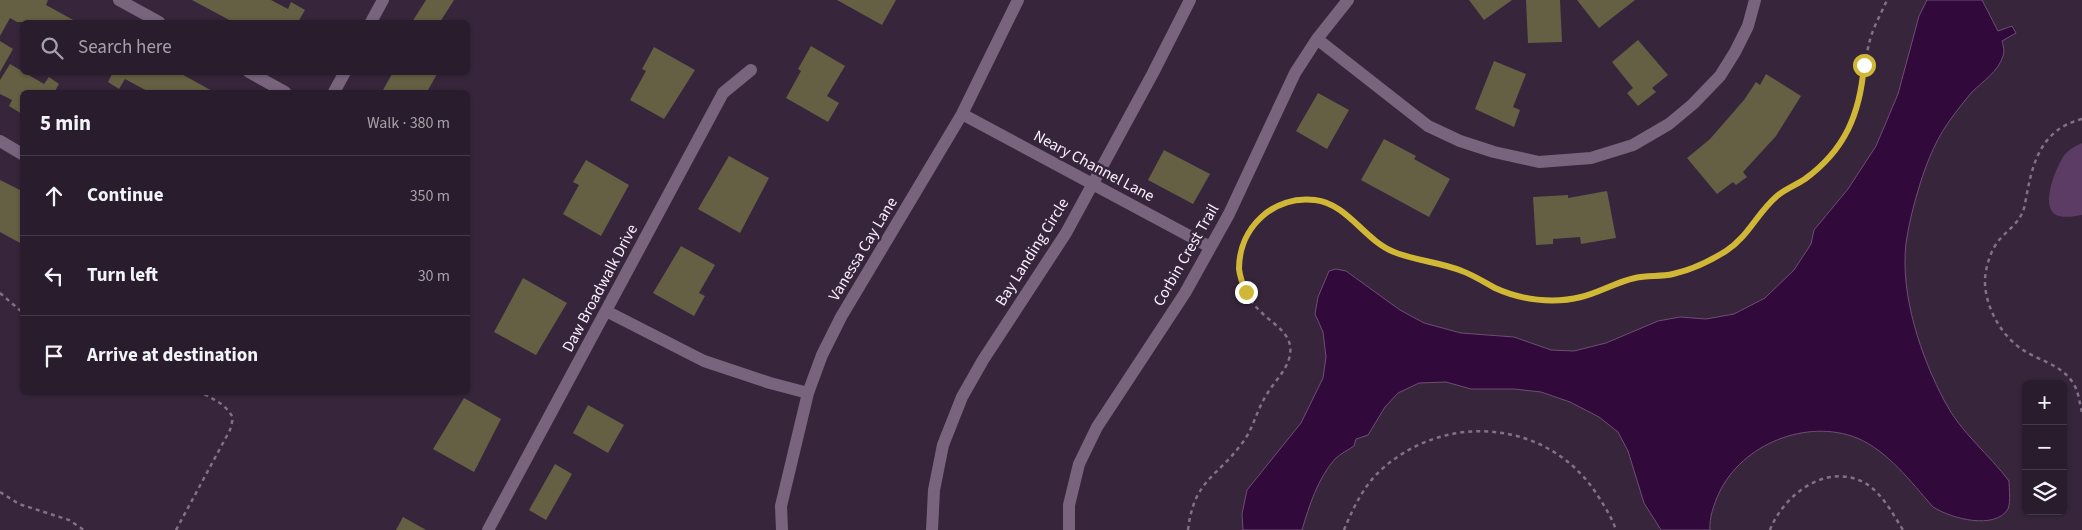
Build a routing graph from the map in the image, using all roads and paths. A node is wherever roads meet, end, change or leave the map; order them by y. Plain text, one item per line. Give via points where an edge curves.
1 (119, 0) edge
2 (383, 0) edge
3 (1018, 0) edge
4 (1190, 0) edge
5 (1348, 0) edge
6 (1755, 0) edge
7 (1887, 0) edge
8 (155, 20) edge
9 (372, 20) edge
10 (1317, 39) junction
11 (751, 70) dead end
12 (254, 75) edge
13 (343, 75) edge
14 (281, 90) edge
15 (335, 90) edge
16 (962, 114) junction
17 (2082, 119) edge
18 (0, 141) edge
19 (20, 153) edge
20 (1093, 184) junction
21 (1210, 248) junction
22 (0, 293) edge
23 (20, 310) edge
24 (606, 311) junction
25 (808, 393) junction
26 (206, 395) edge
27 (2082, 412) edge
28 (0, 492) edge
29 (84, 530) edge
30 (176, 530) edge
31 (488, 530) edge
32 (782, 530) edge
33 (932, 530) edge
34 (1069, 530) edge
35 (1188, 530) edge
36 (1344, 530) edge
37 (1616, 530) edge
38 (1770, 530) edge
39 (1903, 530) edge

1 - 8 street
2 - 9 street
3 - 16 street, Vanessa Cay Lane
4 - 20 street, Bay Landing Circle
5 - 10 street, Corbin Crest Trail
6 - 10 street via 1748,26 1735,52 1720,76 1694,104 1669,124 1633,145 1591,158 1539,162 1460,141 1428,126
7 - 35 path via 1869,39 1862,92 1843,140 1829,159 1777,196 1744,237 1698,266 1672,274 1616,282 1581,297 1530,299 1513,295 1463,271 1392,251 1330,204 1300,199 1272,208 1248,233 1239,269 1251,300 1289,340 1290,358 1264,398 1243,442 1196,496
10 - 21 street, Corbin Crest Trail via 1295,73
11 - 24 street, Daw Broadwalk Drive via 724,93
12 - 14 street
13 - 15 street
16 - 20 street, Neary Channel Lane
16 - 25 street, Vanessa Cay Lane via 841,317
17 - 27 path via 2060,128 2045,142 2032,168 2023,213 1998,241 1990,256 1985,280 1993,314 2002,329 2022,350 2055,367 2072,382
18 - 19 street
20 - 21 street, Neary Channel Lane
20 - 33 street, Bay Landing Circle via 1066,233 962,397 943,444 934,490
21 - 34 street, Corbin Crest Trail via 1185,293 1097,427 1079,464 1069,506
22 - 23 path
24 - 25 street via 704,360
24 - 31 street, Daw Broadwalk Drive
25 - 32 street, Vanessa Cay Lane via 781,506
26 - 30 path via 228,408 233,418 230,430
28 - 29 path via 19,504 69,520
36 - 37 path via 1361,495 1382,469 1397,457 1440,436 1477,432 1516,436 1551,449 1567,460 1594,488
38 - 39 path via 1789,501 1802,489 1813,482 1842,476 1866,483 1877,492

